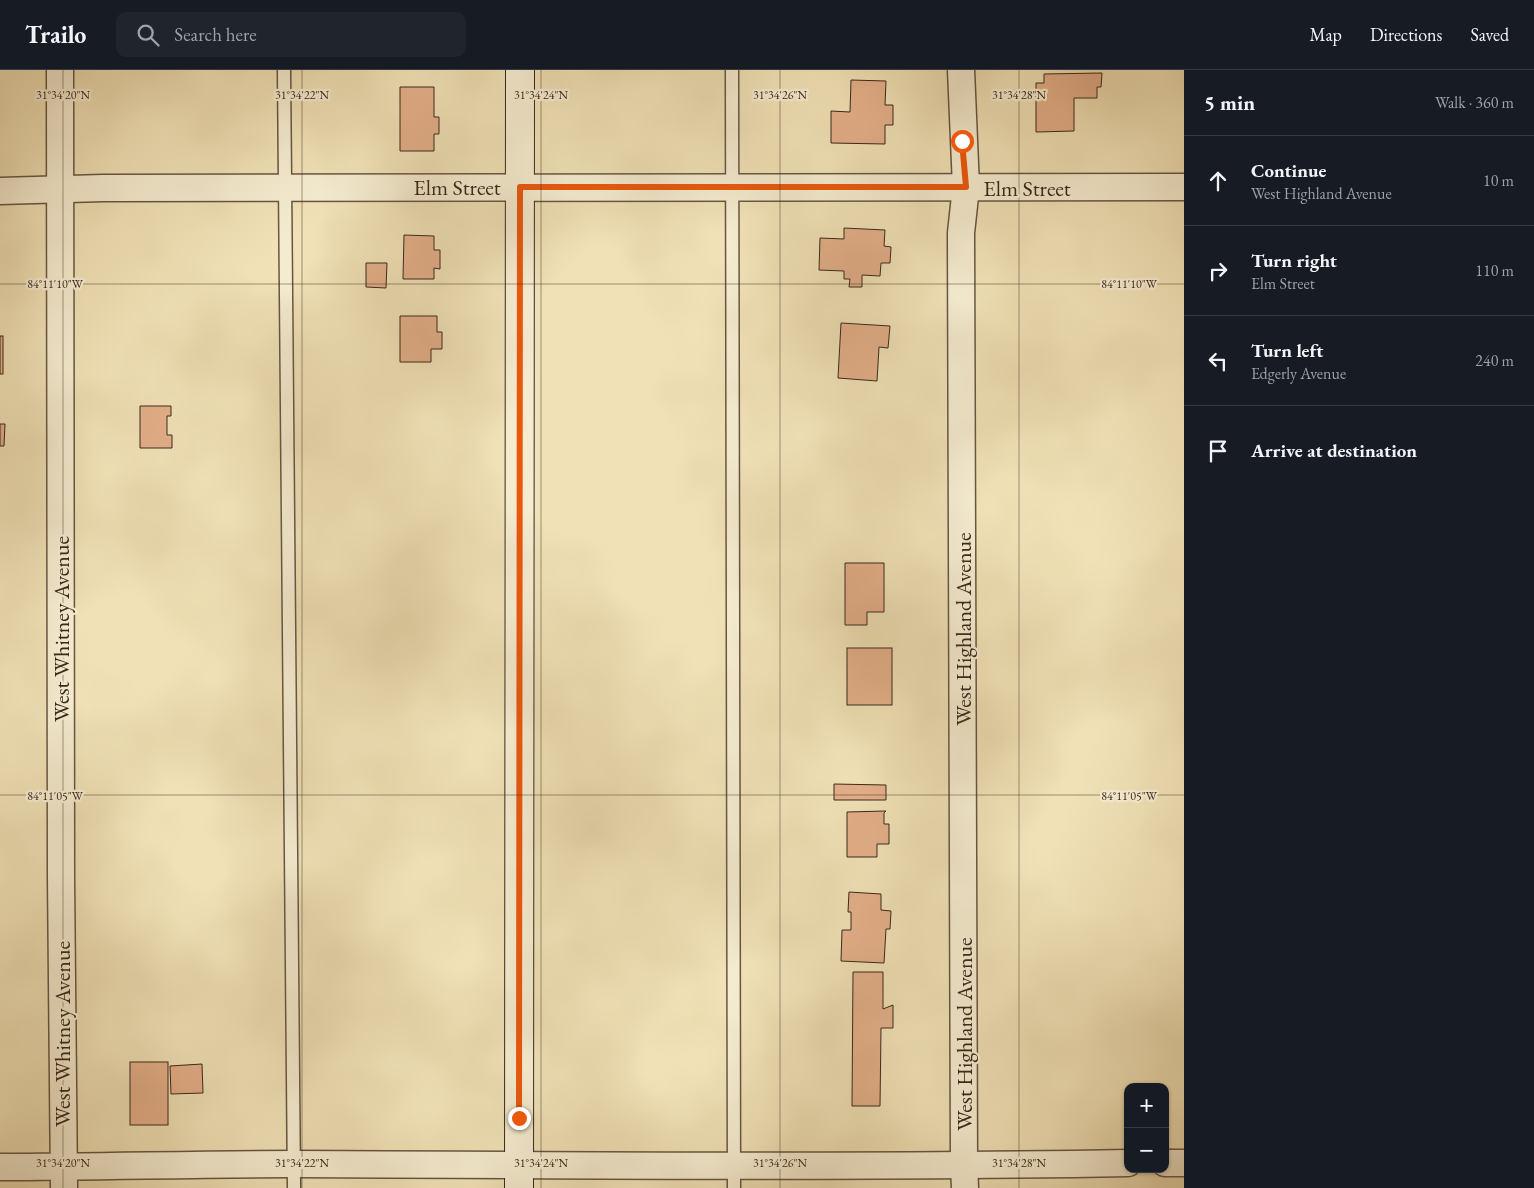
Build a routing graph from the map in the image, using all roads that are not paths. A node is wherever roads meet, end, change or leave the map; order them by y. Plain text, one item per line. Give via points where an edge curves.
1 (60, 70) edge
2 (284, 70) edge
3 (520, 70) edge
4 (732, 70) edge
5 (961, 70) edge
6 (520, 187) junction
7 (732, 187) junction
8 (966, 187) junction
9 (1184, 187) edge
10 (284, 188) junction
11 (0, 190) edge
12 (61, 190) junction
13 (1169, 1162) edge
14 (1184, 1162) edge
15 (1124, 1163) edge
16 (0, 1167) edge
17 (294, 1176) edge
18 (734, 1176) edge
19 (519, 1177) edge
20 (964, 1177) edge
21 (64, 1178) edge

1 - 12 street, West Whitney Avenue
2 - 10 lane
3 - 6 street
4 - 7 lane
5 - 8 street, West Highland Avenue
6 - 7 street, Elm Street
6 - 10 street, Elm Street
6 - 19 street
7 - 8 street, Elm Street
7 - 18 lane
8 - 9 street, Elm Street
8 - 20 street, West Highland Avenue via 960,233
10 - 12 street, Elm Street
10 - 17 lane
11 - 12 street, Elm Street
12 - 21 street, West Whitney Avenue via 60,877
13 - 14 street
15 - 20 street
16 - 21 street
17 - 19 street
17 - 21 street
18 - 19 street
18 - 20 street

